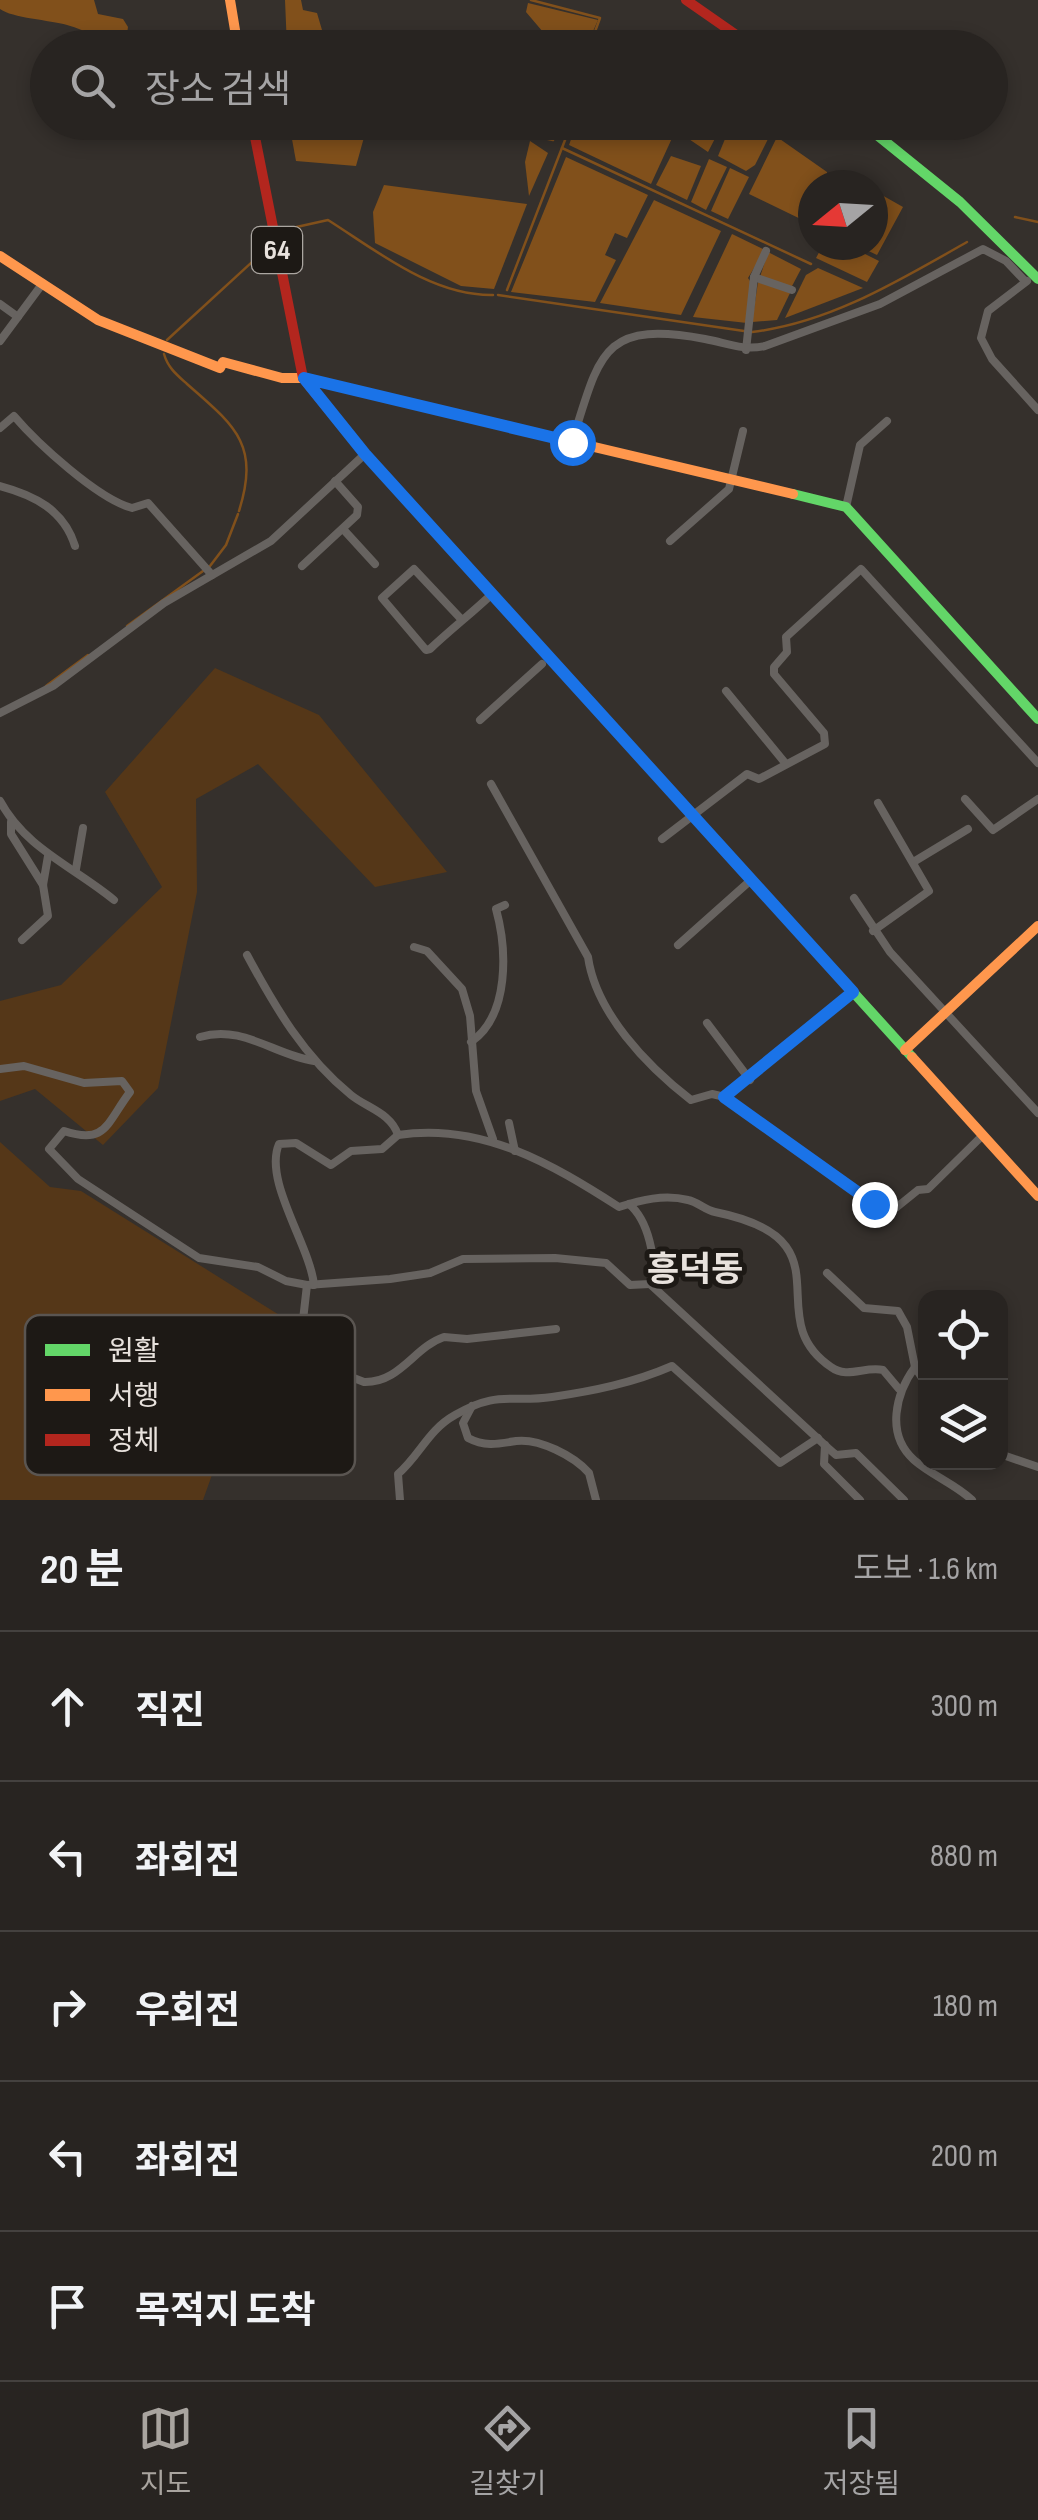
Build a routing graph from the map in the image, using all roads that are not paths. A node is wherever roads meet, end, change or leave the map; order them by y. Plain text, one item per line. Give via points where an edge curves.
1 (230, 0) edge
2 (686, 0) edge
3 (235, 30) edge
4 (729, 30) edge
5 (256, 140) edge
6 (883, 140) edge
7 (766, 252) dead end
8 (0, 256) edge
9 (754, 278) junction
10 (1033, 279) edge
11 (43, 283) junction
12 (792, 290) dead end
13 (0, 304) edge
14 (18, 317) junction
15 (0, 341) edge
16 (746, 350) junction
17 (304, 378) junction
18 (1038, 410) edge
19 (887, 421) dead end
20 (0, 428) edge
21 (743, 431) dead end
22 (572, 442) junction
23 (365, 454) junction
24 (732, 480) junction
25 (335, 481) junction
26 (0, 486) edge
27 (846, 507) junction
28 (344, 529) junction
29 (670, 541) dead end
30 (75, 546) dead end
31 (375, 564) dead end
32 (302, 566) dead end
33 (212, 575) junction
34 (492, 594) junction
35 (462, 620) junction
36 (542, 664) dead end
37 (726, 691) dead end
38 (0, 712) edge
39 (1038, 718) edge
40 (480, 720) dead end
41 (1038, 763) edge
42 (786, 764) junction
43 (491, 784) dead end
44 (965, 799) dead end
45 (1038, 799) edge
46 (0, 801) edge
47 (878, 804) dead end
48 (693, 816) junction
49 (12, 822) junction
50 (83, 828) dead end
51 (968, 829) dead end
52 (662, 839) dead end
53 (48, 856) junction
54 (915, 861) junction
55 (76, 869) junction
56 (752, 880) junction
57 (43, 886) junction
58 (854, 898) dead end
59 (114, 900) dead end
60 (505, 905) dead end
61 (1038, 926) edge
62 (873, 930) junction
63 (22, 940) dead end
64 (678, 945) dead end
65 (414, 947) dead end
66 (247, 955) dead end
67 (853, 992) junction
68 (946, 1012) junction
69 (707, 1023) dead end
70 (200, 1036) dead end
71 (471, 1042) junction
72 (905, 1050) junction
73 (314, 1061) junction
74 (0, 1068) edge
75 (750, 1080) junction
76 (724, 1097) junction
77 (1038, 1113) edge
78 (508, 1123) dead end
79 (398, 1134) junction
80 (983, 1136) junction
81 (494, 1139) junction
82 (515, 1151) junction
83 (1038, 1196) edge
84 (628, 1204) junction
85 (827, 1273) dead end
86 (650, 1284) junction
87 (310, 1285) junction
88 (305, 1315) edge
89 (556, 1329) dead end
90 (915, 1367) junction
91 (355, 1379) edge
92 (923, 1380) edge
93 (899, 1388) junction
94 (472, 1406) junction
95 (821, 1441) junction
96 (1008, 1457) edge
97 (1038, 1467) edge
98 (400, 1500) edge
99 (596, 1500) edge
100 (860, 1500) edge
101 (904, 1500) edge
102 (972, 1500) edge

1 - 3 main road
2 - 4 main road
5 - 17 main road, 64
6 - 10 main road via 960,202
7 - 9 street
8 - 11 main road
9 - 12 street
9 - 16 street
10 - 16 street via 984,249 880,304
10 - 18 street via 988,310 981,338
11 - 14 street
11 - 17 main road via 98,320 220,368 223,362
13 - 14 street
14 - 15 street
16 - 22 street via 648,330 628,336 602,356
17 - 22 main road
17 - 23 main road
19 - 27 street via 860,445
20 - 33 street via 14,416 113,500 132,508 148,503
21 - 24 street
22 - 24 main road
23 - 25 street
23 - 34 main road
24 - 27 main road
24 - 29 street via 722,498
25 - 28 street via 358,507
25 - 33 street via 271,542
26 - 30 street via 59,515
27 - 39 main road
28 - 31 street
28 - 32 street
33 - 38 street via 164,602 53,686
34 - 35 street
34 - 48 main road
35 - 35 street via 426,650 382,598 414,569
36 - 40 street
37 - 42 street
41 - 42 street via 861,569 786,637 787,652 776,662 774,674 826,740
42 - 48 street via 759,779 747,774
43 - 76 street via 623,1032 690,1100
44 - 45 street via 993,830
46 - 49 street
47 - 54 street
48 - 52 street
48 - 56 main road
49 - 53 street
49 - 57 street via 11,834
50 - 55 street
51 - 54 street
53 - 55 street
53 - 57 street
54 - 62 street via 928,895
55 - 59 street
56 - 64 street
56 - 67 main road
57 - 63 street via 48,916
58 - 62 street
60 - 71 street via 496,910 505,934 502,988 482,1033
61 - 68 main road
62 - 68 street
65 - 71 street via 427,950 462,989
66 - 73 street
67 - 72 main road
67 - 75 street
68 - 72 main road
68 - 77 street
69 - 75 street
70 - 73 street via 237,1034
71 - 81 street via 476,1091
72 - 80 main road
73 - 79 street
74 - 87 street via 24,1066 84,1083 122,1082 130,1092 96,1135 64,1131 48,1149 78,1179 198,1258 258,1266
75 - 76 street
76 - 80 street via 892,1211 928,1189
78 - 82 street
79 - 81 street
79 - 87 street via 382,1149 351,1151 331,1165 296,1143 279,1144 275,1157 285,1199 311,1258
80 - 83 main road
81 - 82 street
82 - 84 street via 556,1167 619,1206
84 - 86 street via 647,1238
84 - 93 street via 690,1200 771,1230 800,1272 800,1328 820,1359 836,1371 883,1370
85 - 90 street via 864,1308 898,1311
86 - 87 street via 630,1285 606,1263 555,1258 463,1259 430,1273
86 - 95 street
87 - 88 street
89 - 91 street via 444,1337 375,1382
90 - 92 street
90 - 93 street
93 - 102 street via 897,1430 914,1461
94 - 95 street via 496,1396 608,1388 672,1366 780,1463
94 - 98 street via 432,1431 413,1464 398,1474
94 - 99 street via 462,1423 468,1438 491,1445 532,1442 557,1451 590,1473
95 - 100 street via 824,1464
95 - 101 street via 836,1455 856,1453
96 - 97 street

